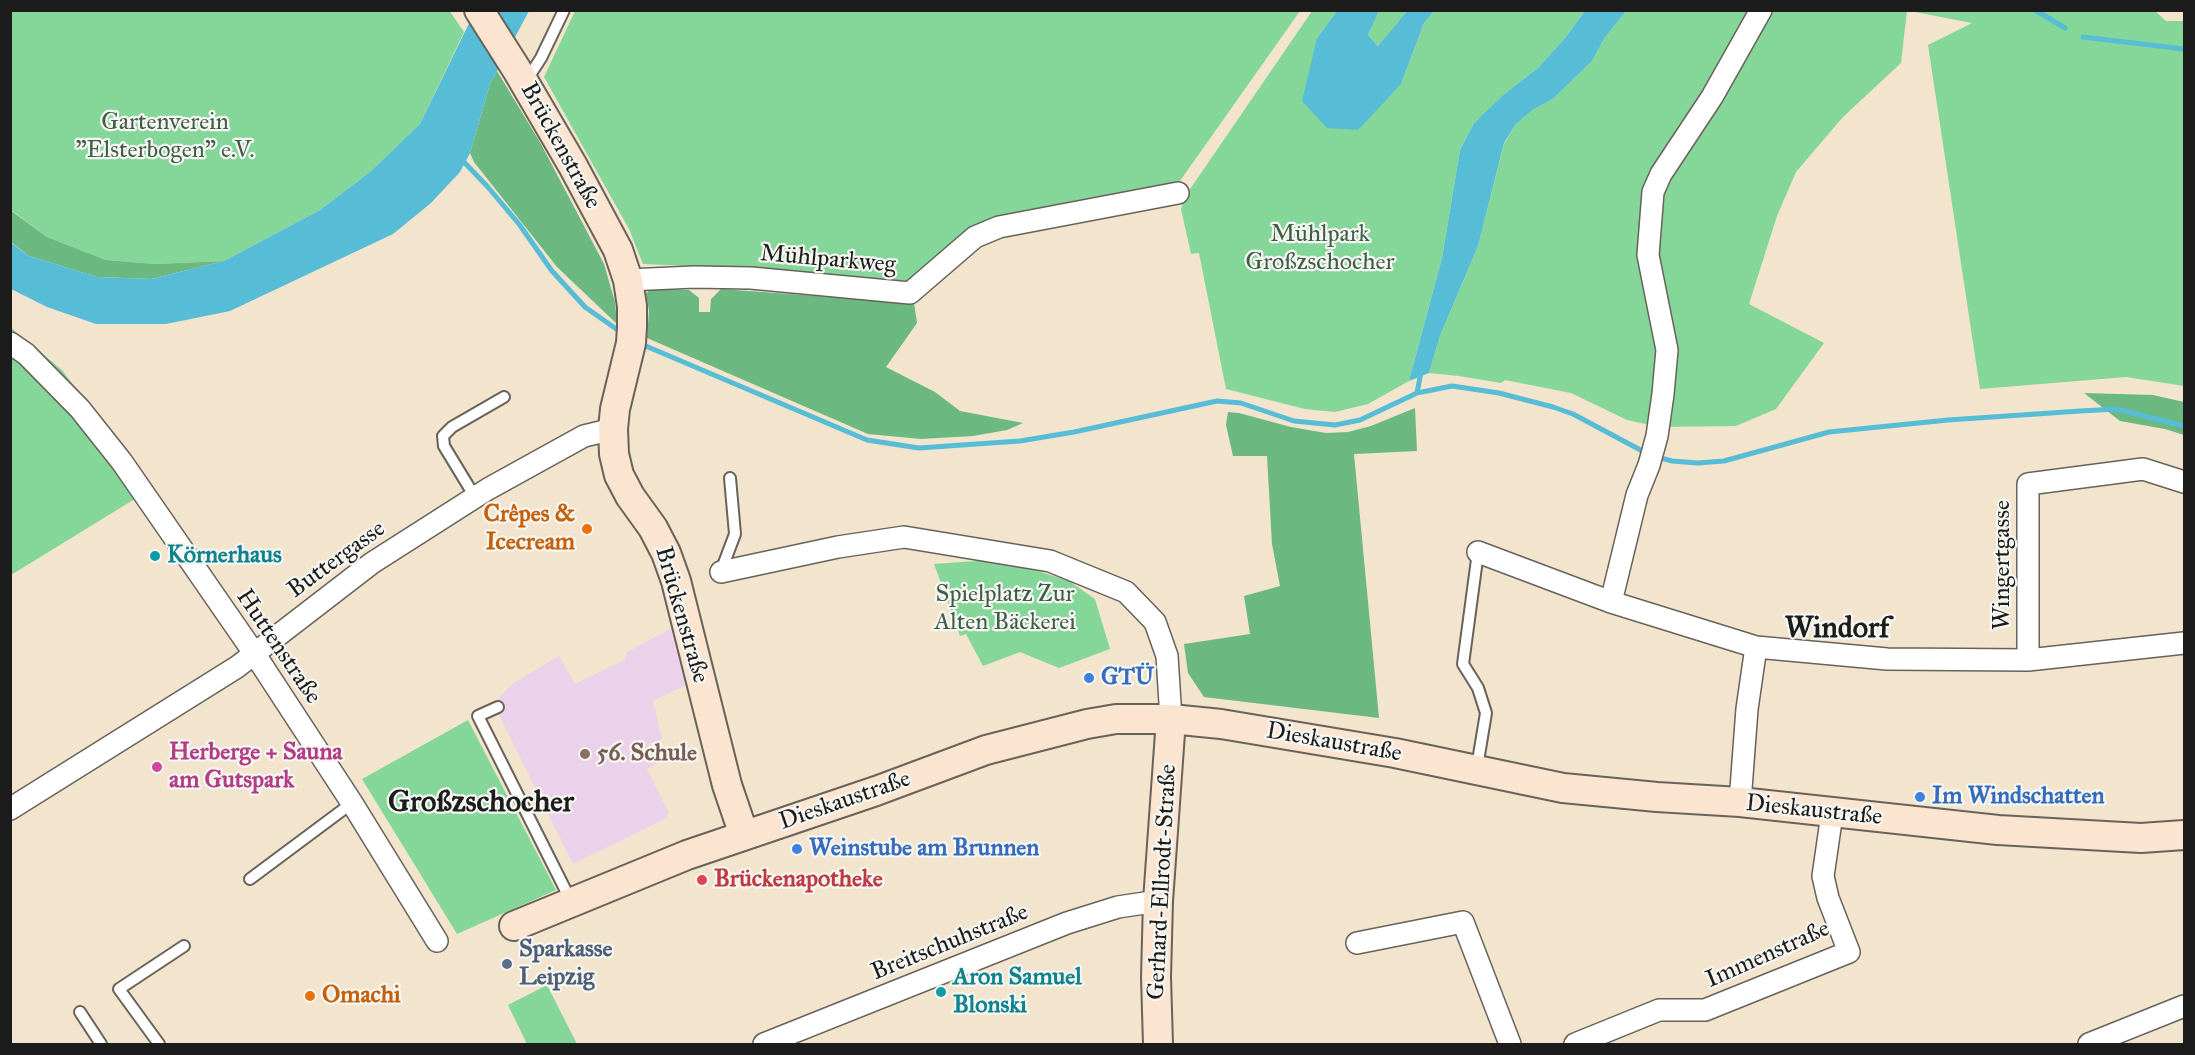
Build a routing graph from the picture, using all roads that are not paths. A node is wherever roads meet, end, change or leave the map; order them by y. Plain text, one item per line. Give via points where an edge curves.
1 (479, 10) edge
2 (564, 10) edge
3 (1761, 10) edge
4 (521, 76) junction
5 (1178, 193) dead end
6 (630, 293) junction
7 (10, 343) edge
8 (504, 397) dead end
9 (613, 429) junction
10 (730, 478) dead end
11 (2184, 482) edge
12 (475, 497) junction
13 (1478, 552) joint
14 (721, 572) joint
15 (1611, 602) junction
16 (2184, 643) edge
17 (1756, 647) junction
18 (254, 653) junction
19 (2028, 660) junction
20 (498, 707) dead end
21 (1171, 719) junction
22 (1476, 771) junction
23 (1740, 802) junction
24 (351, 803) junction
25 (10, 809) edge
26 (1832, 813) junction
27 (2184, 835) edge
28 (744, 836) junction
29 (250, 879) dead end
30 (571, 901) junction
31 (1158, 901) junction
32 (514, 926) dead end
33 (437, 941) dead end
34 (1357, 943) dead end
35 (184, 946) dead end
36 (2184, 1005) edge
37 (80, 1012) dead end
38 (101, 1044) edge
39 (159, 1044) edge
40 (765, 1044) edge
41 (1158, 1044) edge
42 (1510, 1044) edge
43 (1575, 1044) edge
44 (2089, 1044) edge

1 - 4 main road, Brückenstraße
2 - 4 lane via 541,58
3 - 15 street via 1653,192 1648,255 1667,350 1654,447 1637,495
4 - 6 main road, Brückenstraße via 618,250
5 - 6 street, Mühlparkweg via 999,227 975,237 910,293 694,277
6 - 9 main road, Brückenstraße via 632,327
7 - 18 street, Huttenstraße via 80,409 122,462
8 - 12 lane via 443,436 444,446
9 - 12 street, Buttergasse via 584,436
9 - 28 main road, Brückenstraße via 619,475 653,528 676,581 727,785
10 - 14 lane via 735,534
11 - 19 street, Wingertgasse via 2143,469 2028,484
12 - 18 street, Buttergasse via 372,563
13 - 15 street, Wingertgasse
13 - 22 lane via 1463,664 1478,688 1486,713
14 - 21 street via 904,537 1050,561 1126,592 1155,622 1167,656
15 - 17 street, Wingertgasse
16 - 19 street, Wingertgasse
17 - 19 street, Wingertgasse via 1887,659
17 - 23 street
18 - 24 street, Huttenstraße
18 - 25 street, Buttergasse
20 - 30 lane via 478,716
21 - 22 main road, Dieskaustraße via 1395,753
21 - 28 main road, Dieskaustraße via 1116,719 1086,724 986,750
21 - 31 main road, Gerhard-Ellrodt-Straße
22 - 23 main road, Dieskaustraße via 1563,788
23 - 26 main road, Dieskaustraße
24 - 29 lane
24 - 33 street, Huttenstraße
26 - 27 main road, Dieskaustraße via 2010,831 2141,838
26 - 43 street, Immenstraße via 1822,876 1849,952 1705,1010 1659,1010
28 - 30 main road, Dieskaustraße
30 - 32 main road, Dieskaustraße
31 - 40 street, Breitschuhstraße via 1118,907 1067,923
31 - 41 main road, Gerhard-Ellrodt-Straße
34 - 42 street via 1463,922
35 - 39 lane via 119,989
36 - 44 street
37 - 38 lane

